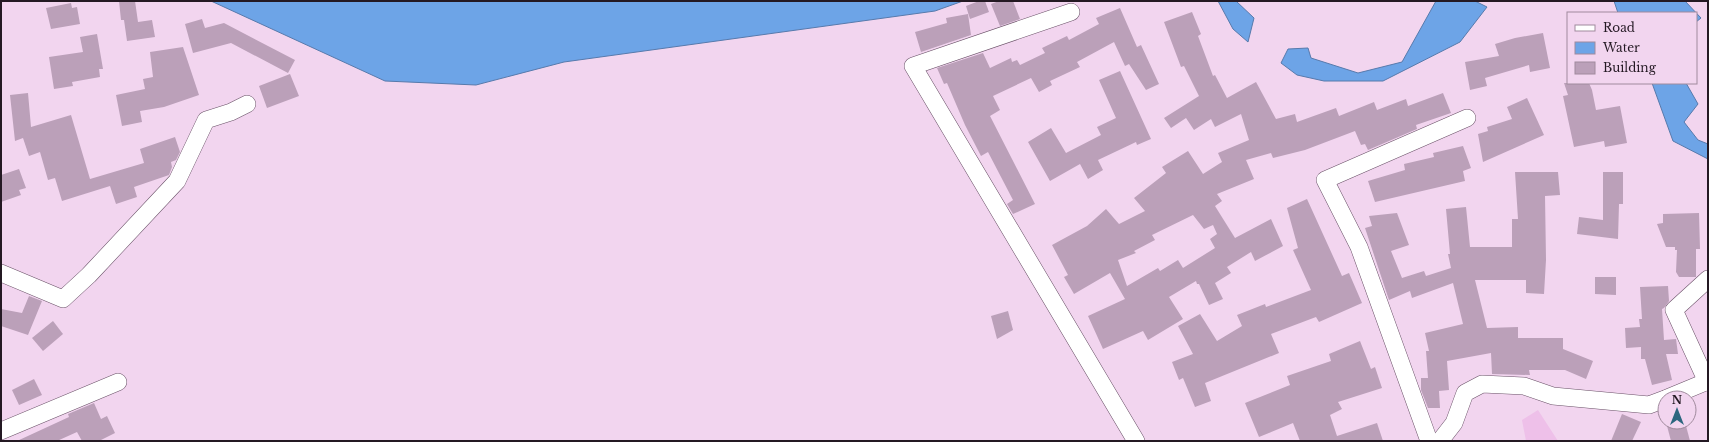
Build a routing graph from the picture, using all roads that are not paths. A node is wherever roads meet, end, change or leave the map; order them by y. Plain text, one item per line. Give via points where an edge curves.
1 (1071, 12) dead end
2 (247, 104) dead end
3 (1467, 118) dead end
4 (1, 273) edge
5 (1708, 279) edge
6 (118, 382) dead end
7 (1707, 382) edge
8 (1686, 390) edge
9 (1657, 402) edge
10 (1, 431) edge
11 (1136, 441) edge
12 (1429, 441) edge
13 (1440, 441) edge

1 - 11 street via 913,66
2 - 4 street via 206,120 177,181 90,274 63,298
3 - 12 street via 1325,180 1359,247
5 - 7 street via 1674,310
6 - 10 street
7 - 8 street
9 - 13 street via 1650,405 1553,396 1524,386 1482,384 1465,393 1454,423

